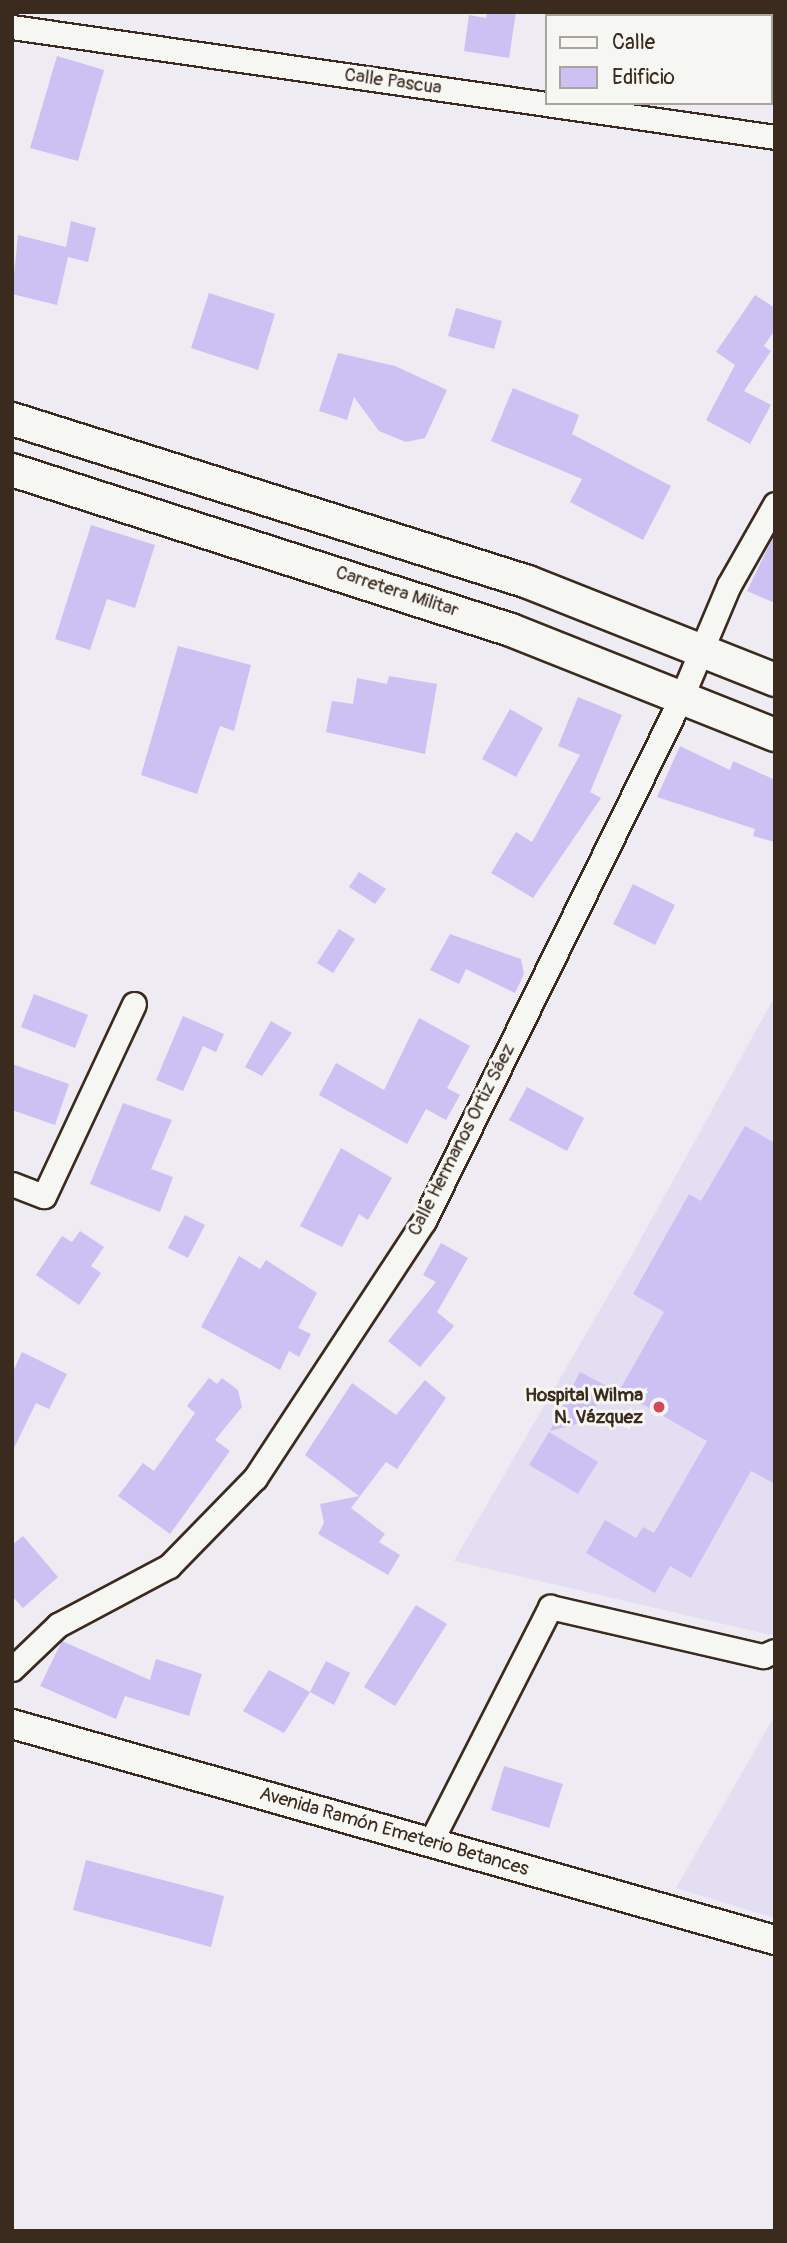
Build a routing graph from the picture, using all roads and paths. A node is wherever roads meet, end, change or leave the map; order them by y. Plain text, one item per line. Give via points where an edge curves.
1 (12, 27) edge
2 (546, 104) edge
3 (553, 105) edge
4 (775, 137) edge
5 (12, 419) edge
6 (12, 470) edge
7 (775, 504) edge
8 (702, 649) junction
9 (775, 680) edge
10 (682, 696) junction
11 (775, 735) edge
12 (134, 1004) dead end
13 (12, 1184) edge
14 (775, 1651) edge
15 (12, 1669) edge
16 (12, 1724) edge
17 (431, 1841) junction
18 (775, 1940) edge

1 - 2 street, Calle Pascua
3 - 4 street, Calle Pascua
5 - 8 main road via 528,582
6 - 10 main road, Carretera Militar via 511,630
7 - 8 street, Calle Hermanos Ortiz Sáez
8 - 9 main road
8 - 10 street, Calle Hermanos Ortiz Sáez
10 - 11 main road, Carretera Militar
10 - 15 street, Calle Hermanos Ortiz Sáez via 424,1222 255,1478 169,1566 58,1625
12 - 13 street via 44,1196
14 - 17 street via 763,1656 550,1607
16 - 17 street, Avenida Ramón Emeterio Betances
17 - 18 street, Avenida Ramón Emeterio Betances

